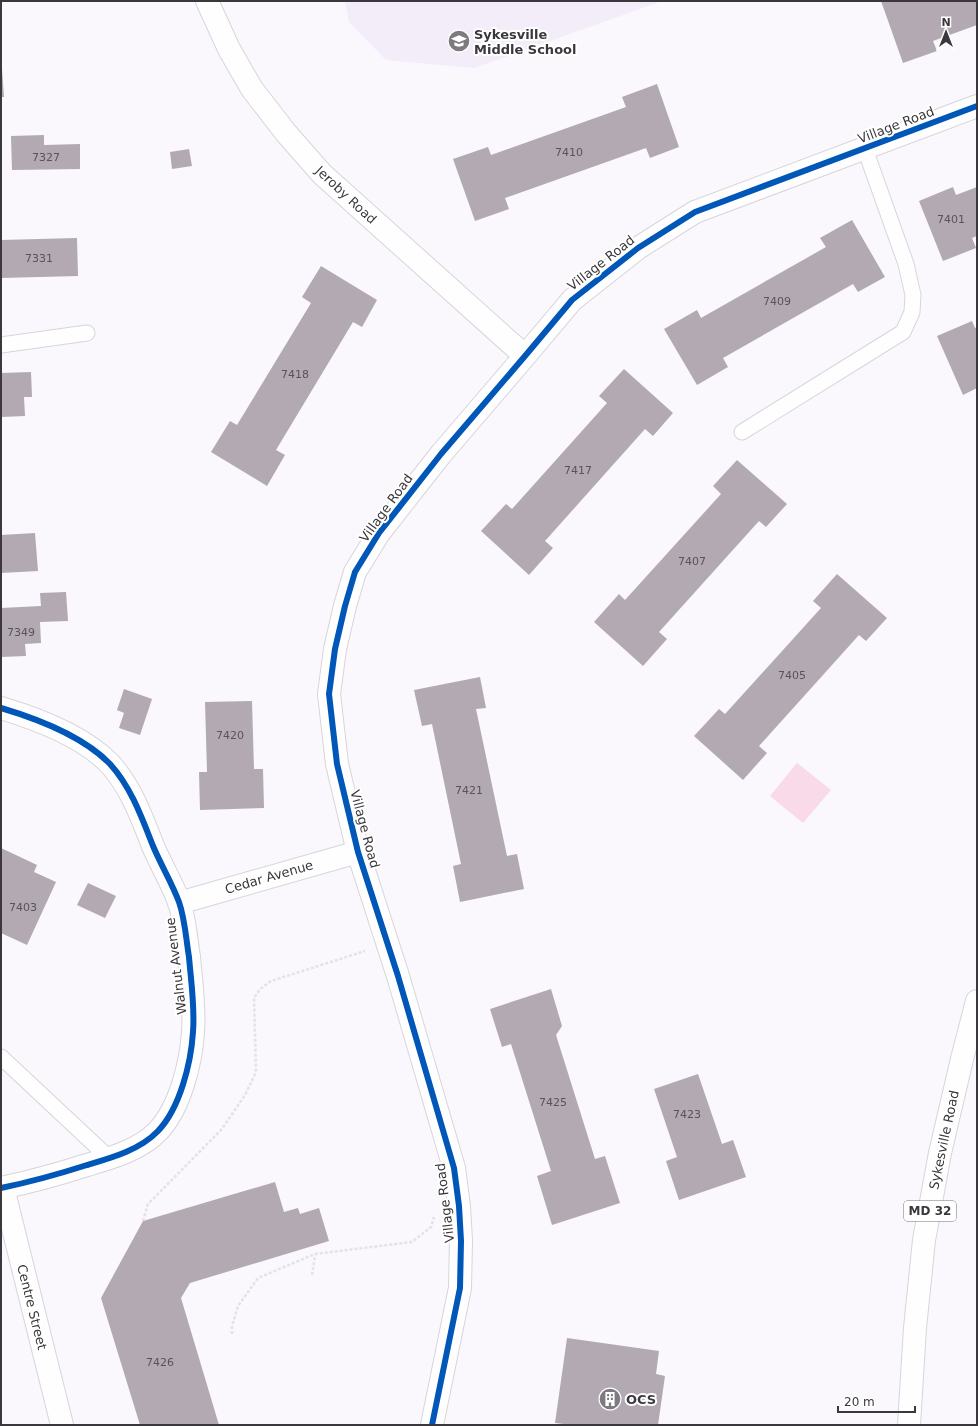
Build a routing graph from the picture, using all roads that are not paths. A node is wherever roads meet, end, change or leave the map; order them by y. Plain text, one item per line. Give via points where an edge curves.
1 (207, 1) edge
2 (977, 106) edge
3 (865, 149) junction
4 (87, 333) dead end
5 (1, 345) edge
6 (525, 356) junction
7 (742, 432) dead end
8 (1, 708) edge
9 (358, 852) junction
10 (179, 903) junction
11 (977, 1001) edge
12 (1, 1058) edge
13 (109, 1158) junction
14 (2, 1188) edge
15 (62, 1425) edge
16 (432, 1425) edge
17 (909, 1425) edge

1 - 6 street, Jeroby Road via 229,49 252,89 322,174
2 - 3 street, Village Road
3 - 6 street, Village Road via 695,212 638,248 572,300
3 - 7 lane via 906,264 914,295 912,312 903,332
4 - 5 lane
6 - 9 street, Village Road via 440,454 379,533 355,572 335,649 329,694 337,764
8 - 10 street, Walnut Avenue via 49,724 93,749 110,764 134,801
9 - 10 street, Cedar Avenue
9 - 16 street, Village Road via 398,976 454,1168 457,1191 461,1241 460,1288
10 - 13 street, Walnut Avenue via 186,932 194,1032 186,1074 179,1095 158,1131 142,1144
11 - 17 street, Sykesville Road / MD 32 via 940,1153 924,1240
12 - 13 lane
13 - 14 street, Walnut Avenue via 67,1172
14 - 15 street, Centre Street

